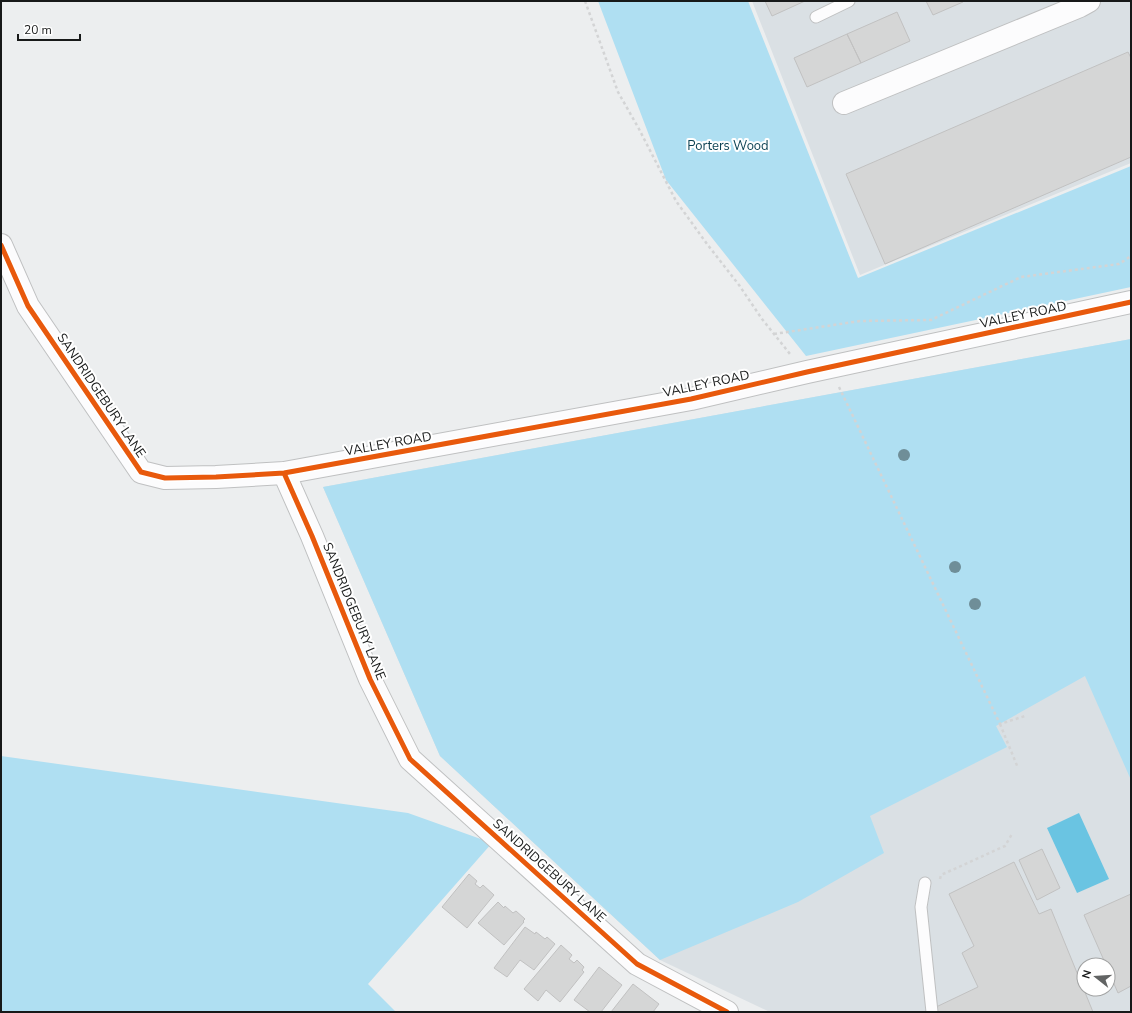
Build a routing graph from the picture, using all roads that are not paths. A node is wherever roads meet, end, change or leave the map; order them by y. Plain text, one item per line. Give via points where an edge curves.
1 (849, 1) edge
2 (1089, 1) edge
3 (816, 16) dead end
4 (844, 103) dead end
5 (1, 245) edge
6 (1131, 302) edge
7 (284, 473) junction
8 (925, 883) dead end
9 (727, 1012) edge
10 (932, 1012) edge

1 - 3 lane
2 - 4 street
5 - 7 street, SANDRIDGEBURY LANE via 28,306 142,472 165,478
6 - 7 street, VALLEY ROAD via 691,398
7 - 9 street, SANDRIDGEBURY LANE via 370,679 410,759 637,964
8 - 10 lane via 921,907

